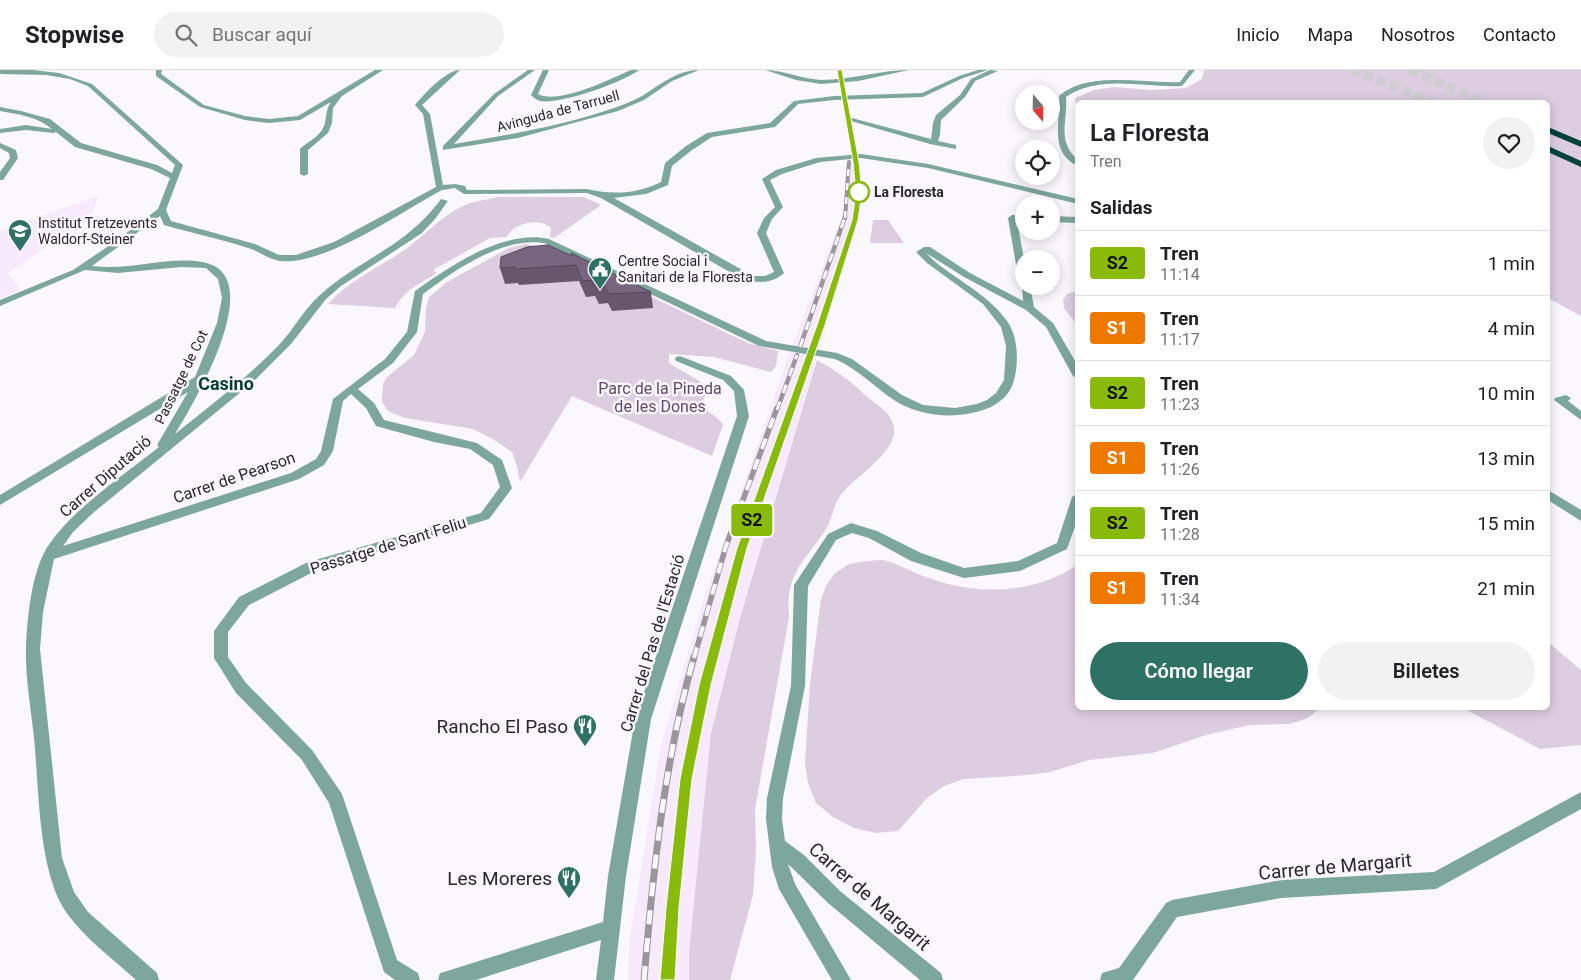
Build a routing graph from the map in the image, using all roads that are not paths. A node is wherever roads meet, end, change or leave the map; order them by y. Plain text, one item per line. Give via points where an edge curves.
1 (16, 70) edge
2 (159, 70) edge
3 (380, 70) edge
4 (457, 70) edge
5 (532, 70) edge
6 (546, 70) edge
7 (636, 70) edge
8 (696, 70) edge
9 (768, 70) edge
10 (906, 70) edge
11 (985, 70) edge
12 (993, 70) edge
13 (1192, 70) edge
14 (0, 72) edge
15 (340, 95) junction
16 (0, 109) edge
17 (848, 120) dead end
18 (0, 131) edge
19 (1550, 131) edge
20 (63, 133) junction
21 (933, 142) junction
22 (1581, 144) edge
23 (0, 145) edge
24 (448, 147) junction
25 (953, 147) dead end
26 (1550, 150) edge
27 (434, 153) junction
28 (1075, 161) edge
29 (1581, 164) edge
30 (304, 174) dead end
31 (0, 178) edge
32 (175, 178) junction
33 (464, 192) junction
34 (445, 196) junction
35 (604, 196) junction
36 (1075, 201) edge
37 (162, 210) junction
38 (1015, 218) edge
39 (1060, 219) edge
40 (1075, 220) edge
41 (1015, 234) edge
42 (84, 267) junction
43 (1026, 295) edge
44 (0, 303) edge
45 (1029, 308) junction
46 (680, 359) dead end
47 (1075, 371) edge
48 (203, 372) junction
49 (352, 389) junction
50 (1550, 397) edge
51 (1581, 416) edge
52 (160, 452) junction
53 (1550, 495) edge
54 (0, 501) edge
55 (1075, 506) edge
56 (1581, 516) edge
57 (50, 556) junction
58 (1581, 800) edge
59 (777, 845) junction
60 (611, 928) junction
61 (150, 980) edge
62 (412, 980) edge
63 (447, 980) edge
64 (605, 980) edge
65 (842, 980) edge
66 (934, 980) edge
67 (1109, 980) edge

1 - 14 street
1 - 32 street via 81,80 90,85 166,151 179,166
2 - 15 street via 158,75 202,106 258,120 300,118
3 - 15 street
4 - 27 street via 418,105 426,114
5 - 24 street via 496,95
6 - 7 street via 534,95 542,100 600,85
8 - 24 street, Avinguda de Tarruell via 670,80 642,100 616,110 518,136
9 - 10 street via 827,82
11 - 35 street via 923,95 796,102 772,125 710,135 668,165 665,183 652,190 628,196
12 - 21 street via 971,82 963,96 939,117 938,135
13 - 28 street via 1182,84 1095,82 1067,92 1062,96 1060,143 1063,151
15 - 30 street via 330,108 326,132 304,149
16 - 20 street via 47,121
17 - 21 street
18 - 20 street via 36,127
19 - 22 highway
20 - 32 street via 78,145 154,167
21 - 25 street
23 - 31 street via 12,152 14,158
24 - 27 street
26 - 29 highway
27 - 34 street
32 - 37 street
33 - 34 street
33 - 34 street via 455,186
33 - 35 street via 587,191
34 - 37 street via 313,253 292,258 279,258 254,247 167,223
34 - 52 street, Carrer Diputació via 428,222 412,237 321,298 270,360
35 - 36 street via 754,280 768,279 779,273 777,264 761,240 760,230 779,207 766,179 819,160 861,156 928,166
37 - 42 street
38 - 41 street via 1012,218
39 - 40 street
42 - 44 street
42 - 48 street, Passatge de Cot via 116,271 196,265 210,267 223,276 227,292 219,337
43 - 45 street
45 - 47 street via 1050,325
45 - 49 street, Carrer de Pearson via 927,249 920,252 994,310 1008,330 1011,354 1010,379 1002,393 986,404 964,411 937,411 899,400 858,365 837,356 763,344 546,240 530,238 507,243 444,273 418,293 412,332 389,361
46 - 60 street, Carrer del Pas de l'Estació via 727,378 739,390 743,416 644,719
48 - 52 street, Passatge de Cot
48 - 54 street via 194,384
49 - 57 street, Carrer de Pearson via 338,399 327,451 320,462 295,476
49 - 62 street, Passatge de Sant Feliu via 370,406 380,423 474,446 498,463 506,488 485,516 313,566 244,601 221,632 221,658 241,688 307,755 336,799 390,966
50 - 51 street via 1563,399
52 - 57 street, Carrer Diputació via 89,510 69,529
53 - 56 street
55 - 59 street via 1062,546 1020,566 964,573 916,557 851,528 832,537 802,585 798,686 775,798
57 - 61 street, Carrer Diputació via 36,612 33,649 54,858 67,897 82,918
58 - 67 street, Carrer de Margarit via 1436,880 1281,889 1172,909 1125,976
59 - 65 street via 780,867 794,903
59 - 66 street, Carrer de Margarit
60 - 63 street
60 - 64 street, Carrer del Pas de l'Estació

